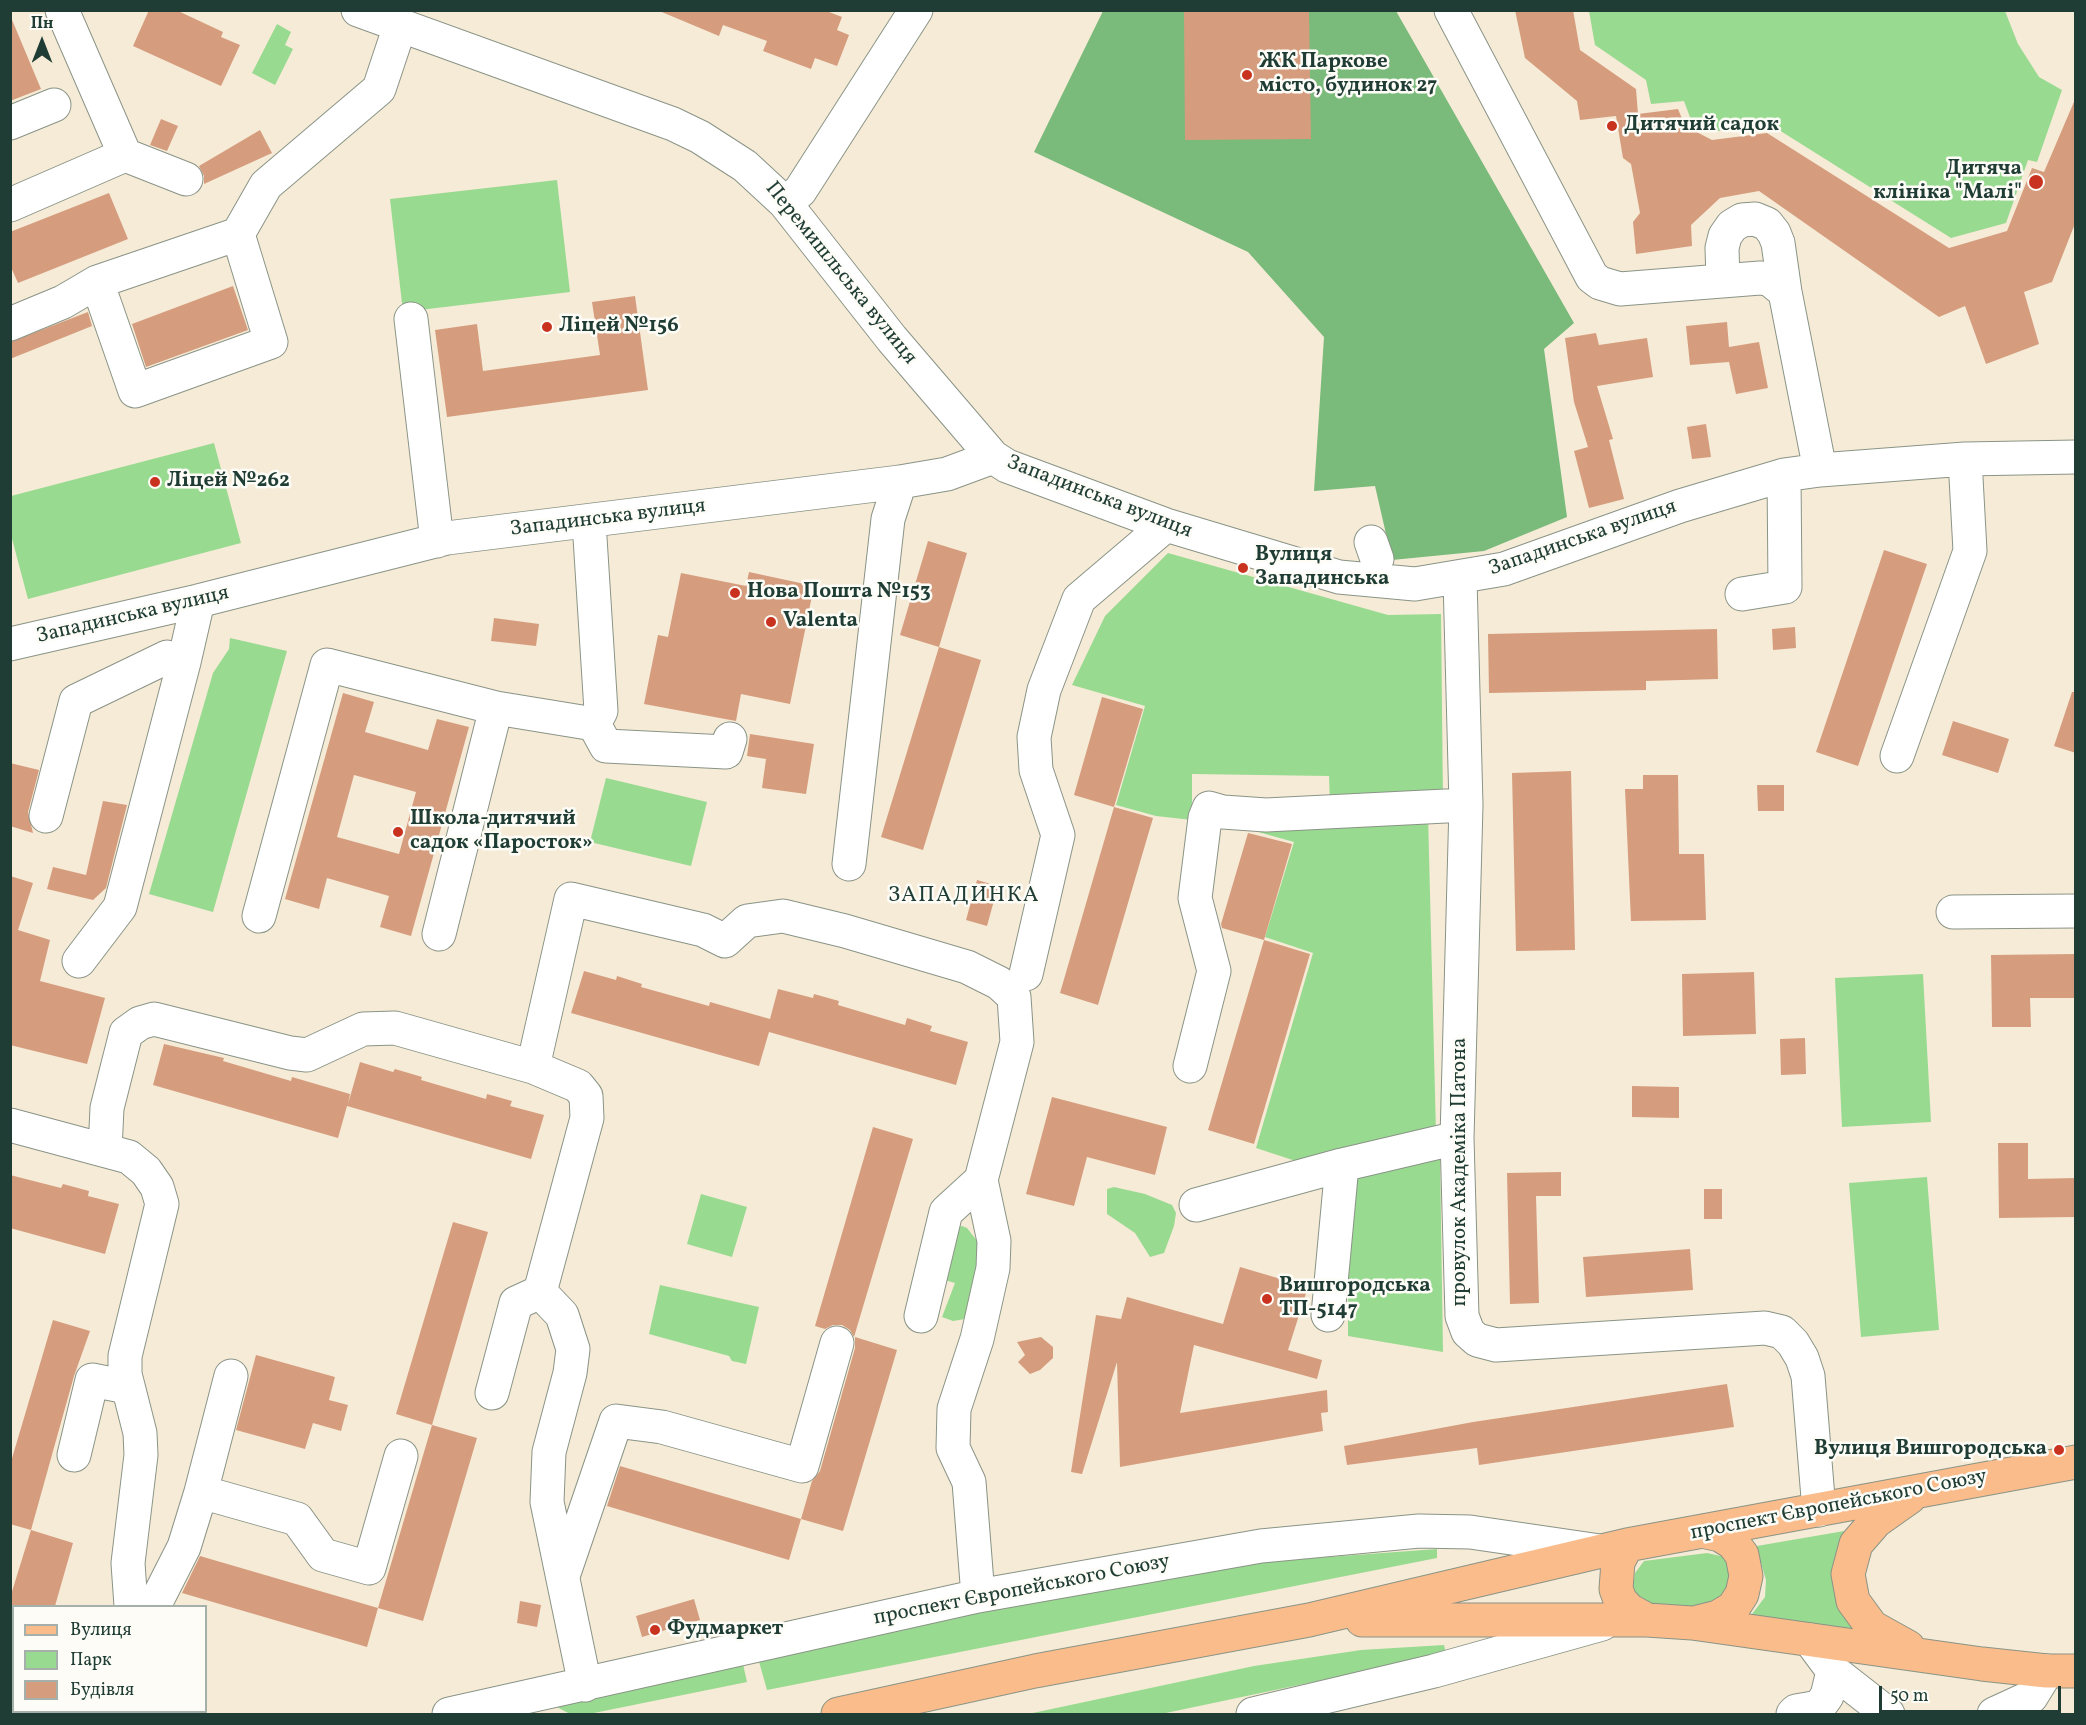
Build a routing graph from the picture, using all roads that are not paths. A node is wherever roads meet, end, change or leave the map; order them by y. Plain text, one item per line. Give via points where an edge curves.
1 (62, 10) edge
2 (358, 10) edge
3 (916, 10) edge
4 (1451, 10) edge
5 (400, 26) junction
6 (54, 105) dead end
7 (10, 123) edge
8 (125, 156) junction
9 (186, 179) dead end
10 (785, 203) junction
11 (10, 205) edge
12 (238, 234) junction
13 (1723, 280) junction
14 (97, 282) junction
15 (1785, 292) junction
16 (411, 319) dead end
17 (10, 324) edge
18 (993, 457) junction
19 (2076, 457) edge
20 (1965, 459) junction
21 (1820, 470) junction
22 (1784, 475) junction
23 (900, 482) junction
24 (590, 522) junction
25 (1166, 525) junction
26 (437, 541) junction
27 (1460, 579) junction
28 (1742, 594) dead end
29 (198, 601) junction
30 (10, 644) edge
31 (184, 662) junction
32 (496, 708) junction
33 (594, 724) junction
34 (730, 739) dead end
35 (1897, 756) dead end
36 (1466, 805) junction
37 (46, 816) dead end
38 (849, 864) dead end
39 (2076, 910) edge
40 (1953, 912) dead end
41 (259, 916) dead end
42 (439, 934) dead end
43 (79, 961) dead end
44 (1026, 975) dead end
45 (1190, 1066) dead end
46 (533, 1067) junction
47 (10, 1125) edge
48 (1457, 1138) junction
49 (105, 1150) junction
50 (1342, 1165) junction
51 (981, 1180) junction
52 (1196, 1205) dead end
53 (540, 1292) junction
54 (1328, 1315) dead end
55 (921, 1316) dead end
56 (837, 1343) dead end
57 (231, 1376) dead end
58 (127, 1387) junction
59 (492, 1393) dead end
60 (74, 1455) dead end
61 (401, 1456) dead end
62 (2076, 1462) edge
63 (201, 1492) junction
64 (1916, 1492) junction
65 (1819, 1510) junction
66 (1706, 1532) junction
67 (1614, 1548) junction
68 (563, 1576) junction
69 (978, 1596) junction
70 (131, 1605) edge
71 (155, 1605) edge
72 (1309, 1620) junction
73 (1632, 1620) junction
74 (1692, 1623) junction
75 (1810, 1640) junction
76 (1926, 1655) junction
77 (585, 1685) junction
78 (2043, 1688) edge
79 (1831, 1694) edge
80 (1286, 1711) edge
81 (449, 1714) edge
82 (838, 1714) edge
83 (1253, 1714) edge
84 (1793, 1714) edge
85 (1884, 1714) edge
86 (1994, 1714) edge

1 - 8 street
2 - 5 street, Перемишльська вулиця
3 - 10 street via 800,191
4 - 13 street via 1592,277 1600,284 1620,289
5 - 10 street, Перемишльська вулиця via 673,124 745,166
5 - 12 street via 379,89 266,185
6 - 7 street
8 - 9 street
8 - 11 street
10 - 18 street, Перемишльська вулиця via 892,339
12 - 14 street
12 - 14 street via 271,342 135,391
13 - 15 street via 1769,279
13 - 15 street via 1725,236 1742,220 1755,219 1767,224 1774,233
14 - 17 street via 63,302
15 - 21 street
16 - 26 street
18 - 23 street, Западинська вулиця via 947,474
18 - 25 street, Западинська вулиця via 1007,466
19 - 20 street, Западинська вулиця
20 - 21 street, Западинська вулиця
20 - 35 street via 1970,551
21 - 22 street, Западинська вулиця
22 - 27 street, Западинська вулиця via 1680,506 1504,569
22 - 28 street via 1785,586
23 - 24 street, Западинська вулиця
23 - 38 street via 888,519
24 - 26 street, Западинська вулиця
24 - 33 street via 601,711
25 - 27 street, Западинська вулиця via 1339,577 1415,584
25 - 44 street via 1078,600 1044,690 1034,737 1036,770 1058,835
26 - 29 street, Западинська вулиця
27 - 36 street, провулок Академіка Патона
29 - 30 street, Западинська вулиця
29 - 31 street
31 - 37 street via 167,657 76,701
31 - 43 street via 120,907
32 - 33 street
32 - 41 street via 327,665
32 - 42 street
33 - 34 street via 606,746 726,752
36 - 45 street via 1266,815 1209,808 1195,898 1214,971
36 - 48 street, провулок Академіка Патона
39 - 40 street
46 - 49 street via 395,1028 363,1029 307,1055 154,1019 126,1033 107,1108
46 - 51 street via 571,899 703,930 725,940 747,921 783,916 837,929 967,967 999,983 1014,997 1017,1042
46 - 53 street via 578,1086 586,1096 587,1118
47 - 49 street
48 - 50 street
48 - 65 street, провулок Академіка Патона via 1462,1316 1468,1332 1476,1340 1496,1346 1765,1329 1782,1332 1802,1358 1808,1376
49 - 58 street via 129,1157 146,1171 162,1204 125,1356
50 - 52 street
50 - 54 street
51 - 55 street via 946,1212
51 - 69 street via 994,1241 993,1268 977,1339 954,1409 953,1448 969,1482
53 - 59 street via 516,1304
53 - 68 street via 562,1315 573,1349 547,1471 551,1527
56 - 68 street via 802,1466 662,1427 616,1421
57 - 63 street
58 - 60 street via 92,1380
58 - 70 street via 140,1433 141,1455 128,1563
61 - 63 street via 369,1568 323,1555 297,1519
62 - 64 main road, проспект Європейського Союзу
63 - 71 street via 184,1547
64 - 65 main road, проспект Європейського Союзу
64 - 76 main road via 1876,1521 1856,1544 1848,1574 1853,1600 1872,1627
65 - 66 main road, проспект Європейського Союзу
66 - 67 main road, проспект Європейського Союзу
66 - 74 main road via 1733,1543 1742,1555 1746,1575 1742,1594 1733,1608 1719,1617
67 - 69 street, проспект Європейського Союзу via 1470,1532 1397,1532 1261,1546
67 - 72 main road, проспект Європейського Союзу
67 - 73 main road via 1618,1562 1616,1589
68 - 77 street
69 - 77 street, проспект Європейського Союзу
72 - 73 main road, проспект Європейського Союзу
72 - 82 main road, проспект Європейського Союзу via 1035,1671
73 - 74 main road, проспект Європейського Союзу
73 - 80 street, проспект Європейського Союзу
74 - 75 main road, проспект Європейського Союзу
75 - 76 main road, проспект Європейського Союзу
75 - 79 street
76 - 78 main road, проспект Європейського Союзу
77 - 81 street, проспект Європейського Союзу
78 - 86 street
79 - 84 street via 1819,1707
79 - 85 street
80 - 83 street, проспект Європейського Союзу

